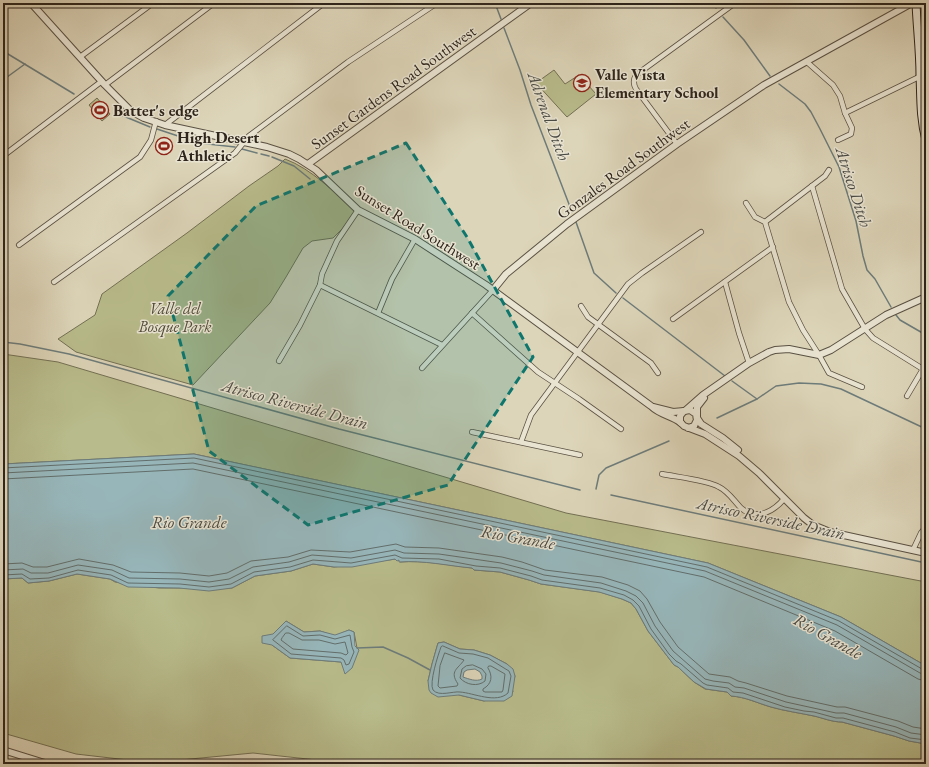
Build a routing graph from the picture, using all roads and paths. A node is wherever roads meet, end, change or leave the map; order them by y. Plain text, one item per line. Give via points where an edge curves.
1 (31, 3) edge
2 (153, 3) edge
3 (214, 3) edge
4 (324, 3) edge
5 (437, 3) edge
6 (531, 3) edge
7 (735, 3) edge
8 (912, 3) edge
9 (916, 3) edge
10 (923, 53) edge
11 (80, 57) junction
12 (807, 62) junction
13 (921, 76) junction
14 (104, 83) junction
15 (845, 113) junction
16 (156, 121) junction
17 (165, 125) junction
18 (838, 140) dead end
19 (926, 140) edge
20 (243, 143) junction
21 (677, 144) junction
22 (3, 156) edge
23 (308, 164) junction
24 (828, 170) dead end
25 (812, 186) junction
26 (746, 203) dead end
27 (358, 210) junction
28 (765, 222) junction
29 (701, 232) dead end
30 (415, 239) junction
31 (19, 245) dead end
32 (773, 247) junction
33 (54, 282) dead end
34 (725, 282) junction
35 (320, 285) junction
36 (493, 290) junction
37 (926, 297) edge
38 (581, 306) dead end
39 (378, 313) junction
40 (472, 313) junction
41 (672, 319) dead end
42 (598, 324) junction
43 (865, 329) junction
44 (442, 345) junction
45 (577, 352) junction
46 (820, 355) junction
47 (279, 361) dead end
48 (749, 363) junction
49 (422, 368) dead end
50 (925, 370) edge
51 (658, 374) dead end
52 (554, 383) junction
53 (718, 386) junction
54 (862, 387) dead end
55 (908, 396) dead end
56 (651, 406) junction
57 (684, 411) junction
58 (697, 417) junction
59 (681, 423) junction
60 (688, 428) junction
61 (621, 429) dead end
62 (472, 432) dead end
63 (521, 442) junction
64 (580, 455) dead end
65 (759, 473) junction
66 (662, 474) dead end
67 (784, 499) junction
68 (926, 527) edge
69 (913, 550) junction
70 (926, 553) edge
71 (3, 750) edge
72 (48, 764) edge

1 - 11 street, Sunset Road Southwest
2 - 11 street
3 - 14 street
4 - 17 street
5 - 20 street via 348,62
6 - 23 street, Sunset Gardens Road Southwest
7 - 21 street via 634,79 636,89
8 - 12 street, Gonzales Road Southwest
9 - 10 main road
10 - 13 main road
11 - 14 street, Sunset Road Southwest
12 - 15 street via 833,85 840,96
12 - 21 street, Gonzales Road Southwest via 764,85
13 - 15 street
13 - 19 main road via 921,114
14 - 16 street, Sunset Road Southwest via 131,111
14 - 22 street
15 - 18 street via 852,128 851,134
16 - 17 street, Sunset Road Southwest
16 - 31 street via 151,140 140,157
17 - 20 street, Sunset Road Southwest
20 - 23 street, Sunset Road Southwest via 278,150
20 - 33 street via 235,153
21 - 36 street, Gonzales Road Southwest via 567,224 506,274
23 - 27 street, Sunset Road Southwest
24 - 25 street via 825,176
25 - 28 street
25 - 43 street via 842,289
26 - 28 street via 755,218
27 - 30 street, Sunset Road Southwest
27 - 35 street via 337,241 322,274
28 - 32 street
29 - 42 street via 628,284
30 - 36 street, Sunset Road Southwest
30 - 39 street via 392,279
32 - 34 street
32 - 46 street via 795,316
34 - 41 street
34 - 48 street
35 - 39 street
35 - 47 street
36 - 40 street, Gonzales Road Southwest
36 - 45 street, Sunset Road Southwest
37 - 43 street via 902,307
38 - 42 street
39 - 44 street
40 - 44 street, Gonzales Road Southwest
40 - 52 street via 538,372
42 - 45 street
42 - 51 street via 651,364
43 - 46 street
43 - 50 street via 873,338
44 - 49 street, Gonzales Road Southwest
45 - 52 street
45 - 56 street, Sunset Road Southwest
46 - 48 street via 789,349 775,350
46 - 54 street via 829,373
48 - 53 street
50 - 55 street
52 - 61 street
52 - 63 street via 531,415
53 - 57 street
53 - 58 street via 700,402
56 - 57 street, Sunset Road Southwest via 673,412
56 - 59 street, Sunset Road Southwest via 660,414
57 - 58 street via 692,411
57 - 59 street via 680,416
58 - 60 street via 695,425
58 - 65 street via 701,424 739,451
59 - 60 street
60 - 65 street via 705,434 728,448
62 - 63 street
63 - 64 street
65 - 67 street
66 - 67 street via 717,486 744,510 752,513 762,514 770,511
67 - 69 street via 813,525 830,532
68 - 69 street
69 - 70 street
71 - 72 street

